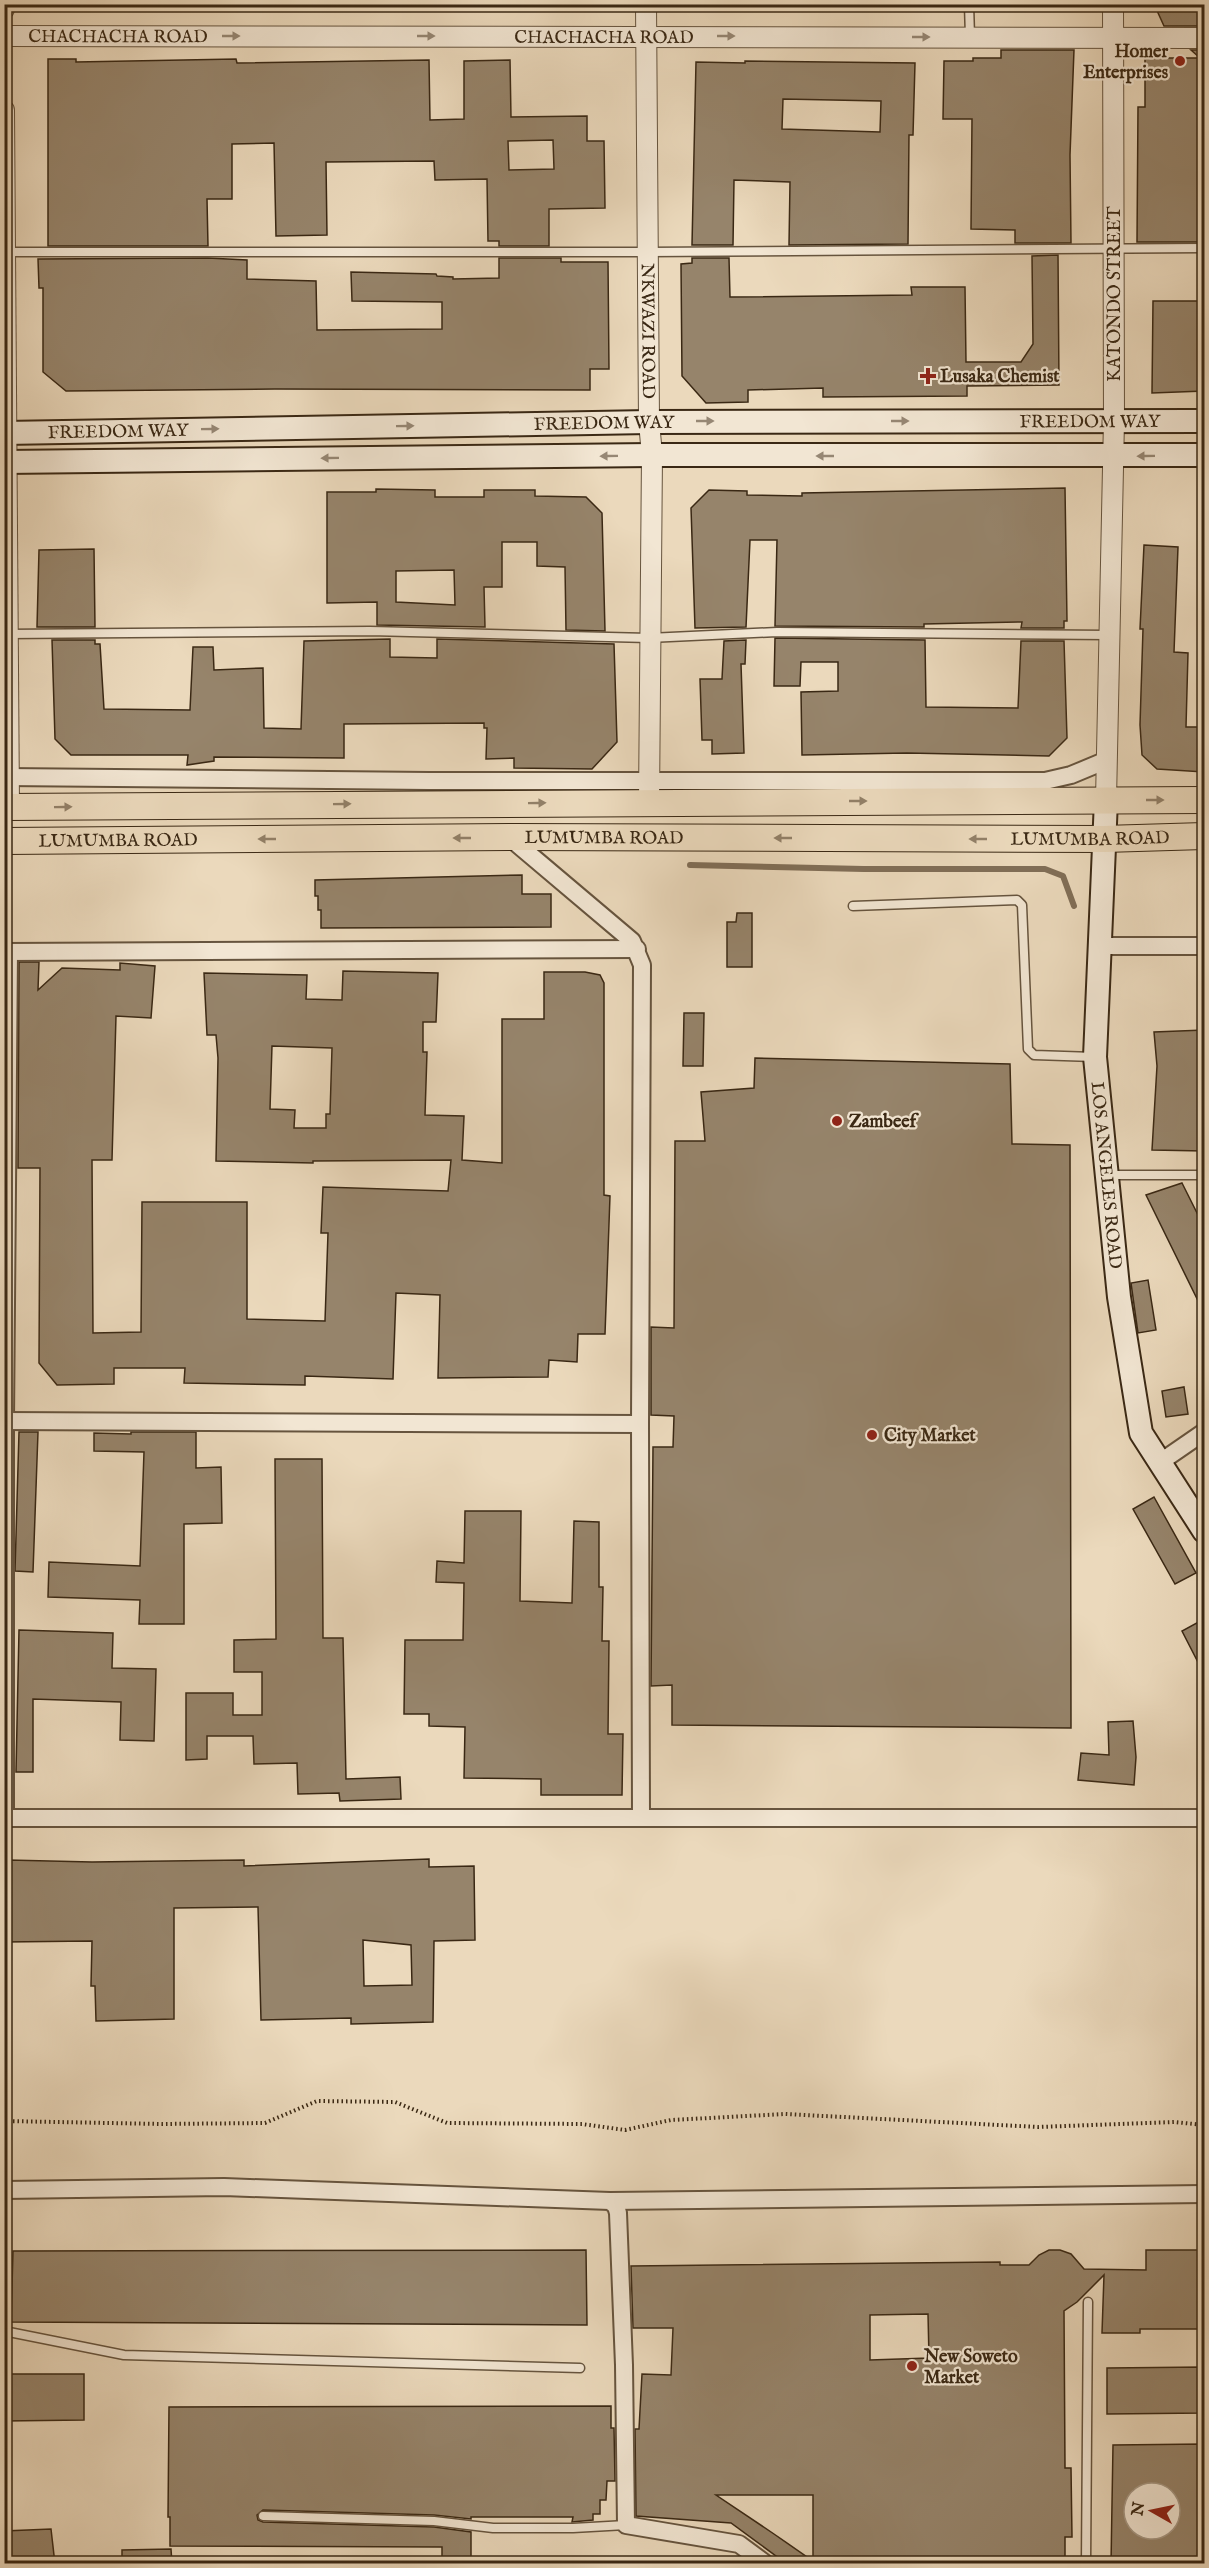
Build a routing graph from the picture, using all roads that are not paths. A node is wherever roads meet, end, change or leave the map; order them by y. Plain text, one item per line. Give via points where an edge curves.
1 (646, 4) edge
2 (969, 4) edge
3 (1113, 4) edge
4 (4, 36) edge
5 (646, 36) junction
6 (970, 37) junction
7 (1113, 38) junction
8 (1204, 38) edge
9 (4, 110) edge
10 (1113, 248) junction
11 (1204, 248) edge
12 (5, 252) edge
13 (647, 252) junction
14 (1114, 420) junction
15 (1204, 421) edge
16 (649, 422) junction
17 (5, 433) edge
18 (652, 455) junction
19 (1204, 455) edge
20 (1113, 457) junction
21 (5, 462) edge
22 (6, 634) edge
23 (1110, 635) junction
24 (649, 638) junction
25 (1107, 760) junction
26 (7, 777) edge
27 (649, 791) junction
28 (1106, 800) junction
29 (1204, 800) edge
30 (7, 807) edge
31 (1204, 836) edge
32 (509, 837) junction
33 (1104, 839) junction
34 (4, 841) edge
35 (853, 906) dead end
36 (1100, 946) junction
37 (1204, 946) edge
38 (637, 949) junction
39 (7, 952) edge
40 (1095, 1057) junction
41 (6, 1175) edge
42 (1105, 1175) junction
43 (1204, 1175) edge
44 (5, 1421) edge
45 (640, 1424) junction
46 (1204, 1432) edge
47 (1159, 1463) junction
48 (1204, 1531) edge
49 (641, 1817) junction
50 (5, 1818) edge
51 (1204, 1818) edge
52 (4, 2190) edge
53 (1204, 2194) edge
54 (610, 2201) junction
55 (1088, 2302) dead end
56 (4, 2331) edge
57 (580, 2368) dead end
58 (263, 2517) dead end
59 (626, 2525) junction
60 (766, 2564) edge
61 (1086, 2564) edge

1 - 5 street, NKWAZI ROAD
2 - 6 lane
3 - 7 street, KATONDO STREET
4 -> 5 street, CHACHACHA ROAD
5 -> 6 street, CHACHACHA ROAD
5 - 13 street, NKWAZI ROAD
6 - 7 street, CHACHACHA ROAD
7 - 8 street, CHACHACHA ROAD
7 - 10 street, KATONDO STREET
9 - 12 street
10 - 11 lane
10 - 13 lane
10 - 14 street, KATONDO STREET
12 - 13 lane
12 - 17 street
13 - 16 street, NKWAZI ROAD
14 - 15 main road, FREEDOM WAY
16 -> 14 main road, FREEDOM WAY
14 - 20 street, KATONDO STREET
17 -> 16 main road, FREEDOM WAY
16 - 18 street, NKWAZI ROAD
17 - 21 street
20 -> 18 main road, FREEDOM WAY
18 -> 21 main road, FREEDOM WAY
18 - 24 street, NKWAZI ROAD
19 -> 20 main road, FREEDOM WAY
20 - 23 street, KATONDO STREET
21 - 22 street
22 - 24 lane via 370,631
22 - 26 street
23 - 24 lane via 777,633
23 - 25 street, KATONDO STREET
24 - 27 street, NKWAZI ROAD
25 - 27 street via 1045,781
25 - 28 street, KATONDO STREET
26 - 27 street via 429,781
26 - 30 street
27 -> 28 main road, LUMUMBA ROAD
30 -> 27 main road, LUMUMBA ROAD
28 -> 29 main road, LUMUMBA ROAD
28 - 33 main road, LOS ANGELES ROAD
31 - 33 main road, LUMUMBA ROAD
33 -> 32 main road, LUMUMBA ROAD
32 -> 34 main road, LUMUMBA ROAD
32 - 38 street
33 - 36 main road, LOS ANGELES ROAD
35 - 40 lane via 1017,900 1022,905 1028,1049 1034,1055
36 - 37 street
36 - 40 main road, LOS ANGELES ROAD
38 - 39 street
38 - 45 street via 642,965
39 - 41 street
40 - 42 main road, LOS ANGELES ROAD
41 - 44 street
42 - 43 lane
42 - 47 main road, LOS ANGELES ROAD via 1138,1423
44 - 45 street
44 - 50 street
45 - 49 street
46 - 47 street
47 - 48 main road, LOS ANGELES ROAD
49 - 50 street
49 - 51 street
52 - 54 street via 224,2187
53 - 54 street
54 - 59 street via 618,2213
55 - 61 lane
56 - 57 lane via 124,2355
58 - 59 lane via 434,2521 504,2528
59 - 60 street via 739,2544

